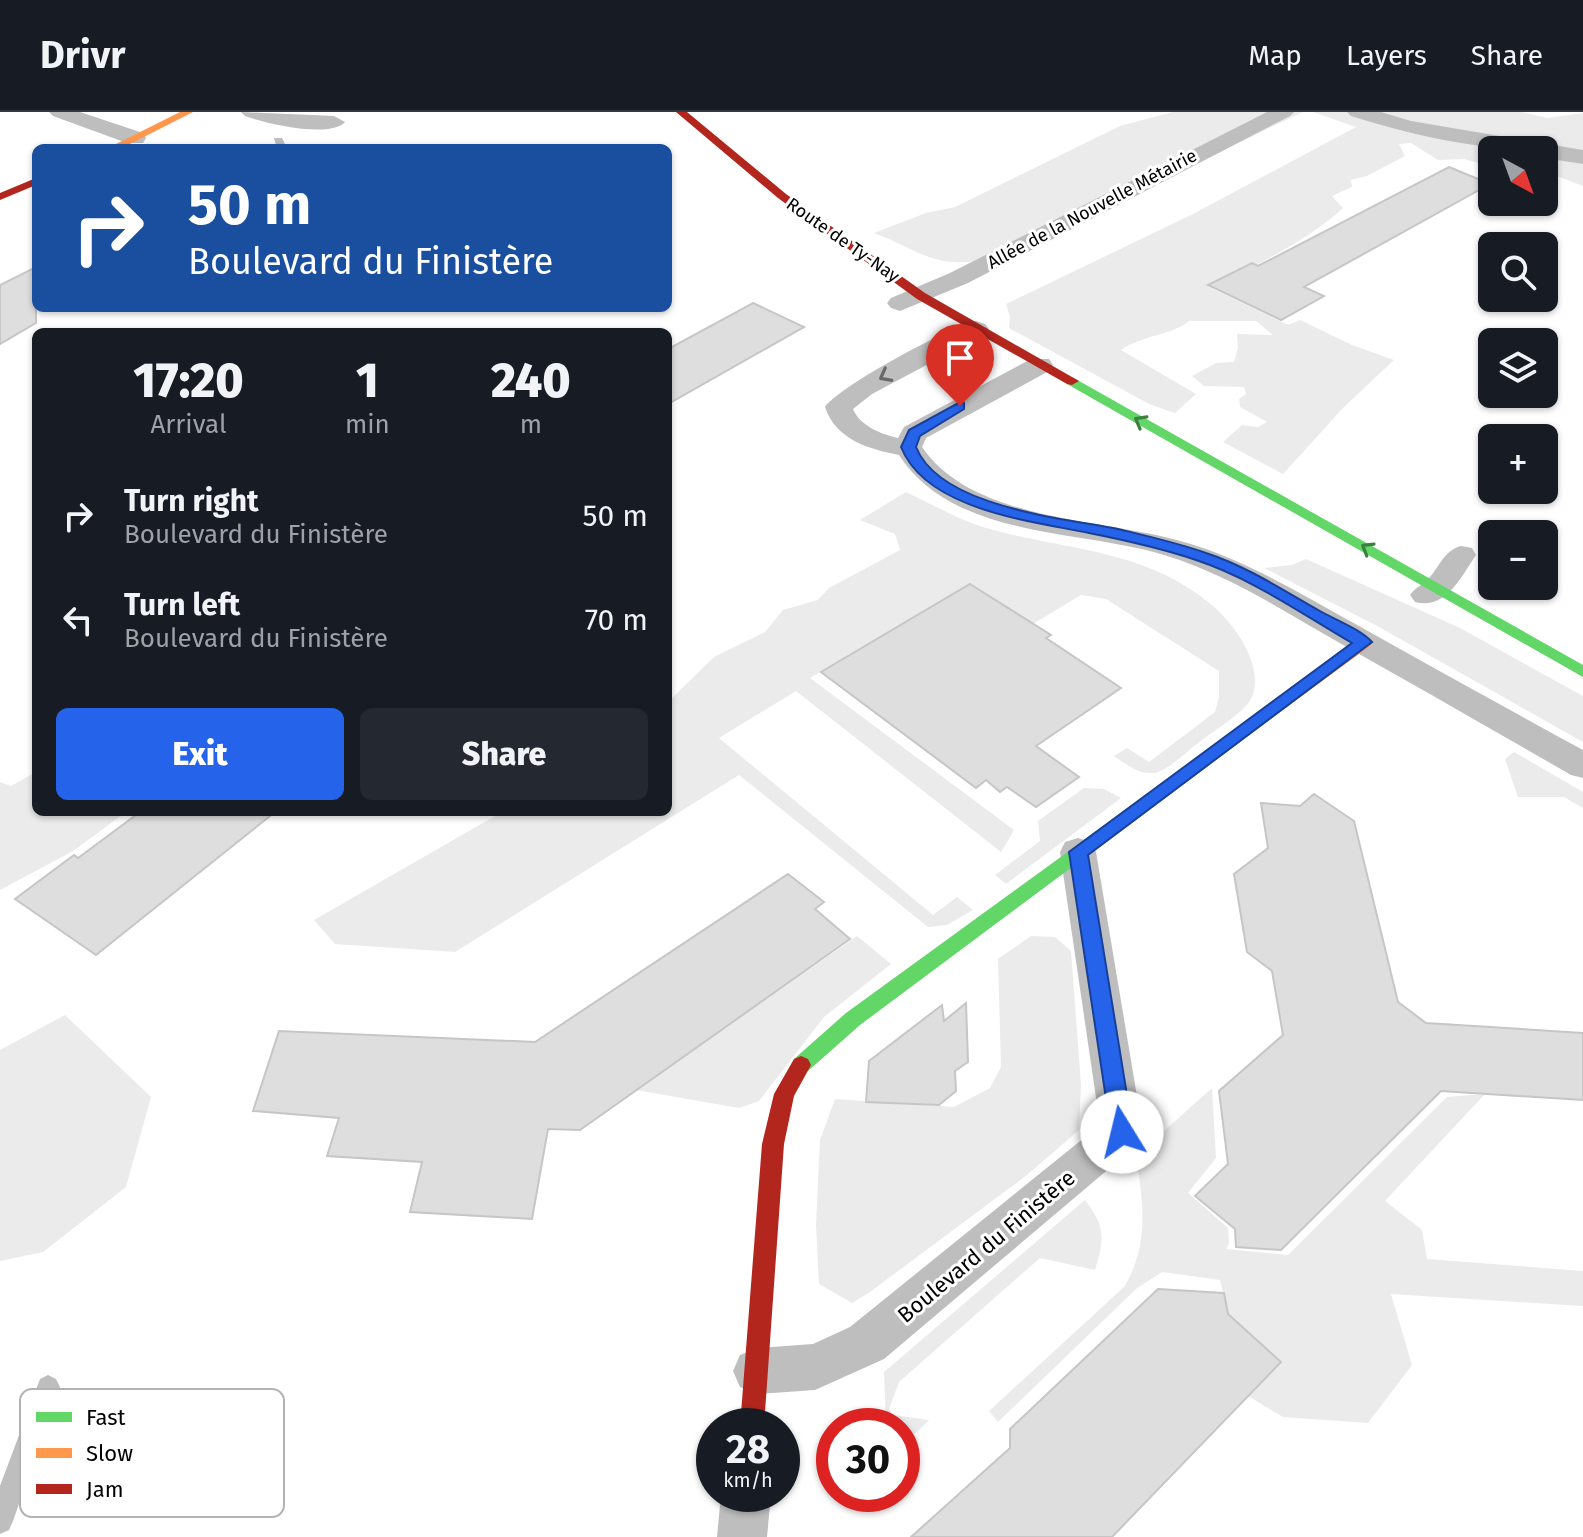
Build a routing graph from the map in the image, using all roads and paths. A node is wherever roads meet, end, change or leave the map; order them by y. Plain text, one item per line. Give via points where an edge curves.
1 (60, 112) edge
2 (188, 112) edge
3 (681, 112) edge
4 (1283, 112) edge
5 (1358, 112) edge
6 (260, 115) edge
7 (334, 122) dead end
8 (135, 138) junction
9 (1478, 140) edge
10 (122, 144) edge
11 (280, 144) edge
12 (1558, 153) edge
13 (1583, 157) edge
14 (32, 183) edge
15 (0, 197) edge
16 (940, 323) junction
17 (1026, 374) junction
18 (908, 447) junction
19 (1461, 555) dead end
20 (1344, 557) dead end
21 (1431, 592) junction
22 (1364, 642) junction
23 (1583, 672) edge
24 (1583, 766) edge
25 (1078, 852) junction
26 (757, 1371) junction
27 (754, 1408) edge
28 (20, 1465) edge
29 (744, 1512) edge
30 (0, 1521) edge
31 (742, 1537) edge

1 - 8 street
2 - 8 main road
3 - 16 main road, Route de Ty-Nay
4 - 16 street, Allée de la Nouvelle Métairie
5 - 9 street
6 - 7 street
6 - 11 street
8 - 10 main road
12 - 13 street
14 - 15 main road
16 - 17 main road, Route de Ty-Nay
16 -> 18 street via 839,407 843,420 855,429 885,444
17 - 18 street via 914,433
21 -> 17 main road, Route de Ty-Nay via 1331,526
18 - 22 street via 932,478 974,502 1202,557
19 - 21 street
20 - 21 main road, Route de Ty-Nay
21 - 23 main road, Route de Ty-Nay
22 - 24 street
22 - 25 main road
25 - 26 main road via 835,1033 795,1073 784,1094 773,1144
25 - 26 street, Boulevard du Finistère via 1122,1132 867,1343 815,1367
26 - 27 main road
28 - 30 lane
29 - 31 street

